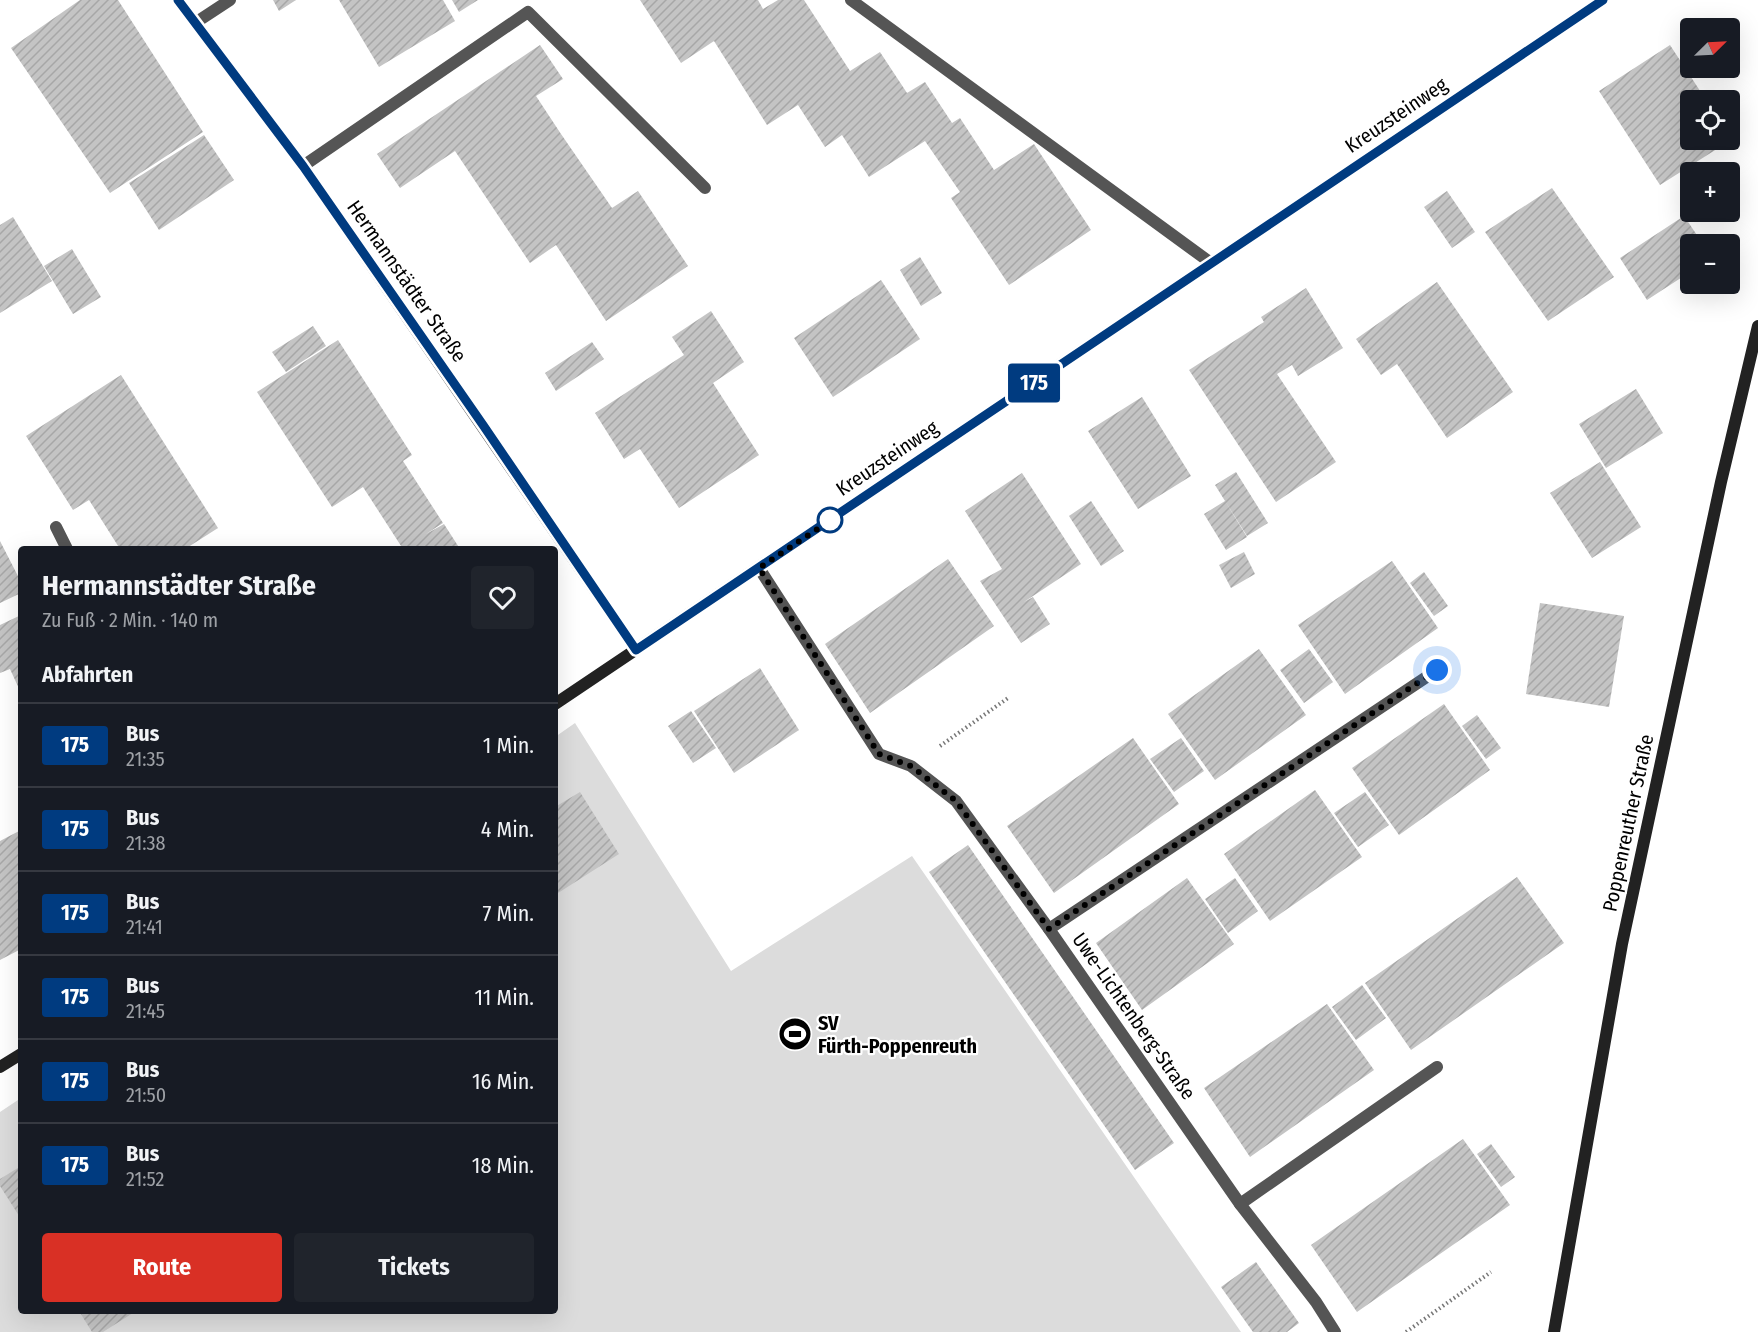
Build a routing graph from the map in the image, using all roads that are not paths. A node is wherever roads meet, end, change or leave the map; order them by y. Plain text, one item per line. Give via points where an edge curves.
1 (178, 0) edge
2 (230, 0) edge
3 (851, 0) edge
4 (1603, 0) edge
5 (195, 23) junction
6 (303, 166) junction
7 (705, 188) dead end
8 (1211, 263) junction
9 (1758, 326) edge
10 (56, 527) dead end
11 (66, 546) edge
12 (759, 568) junction
13 (636, 650) junction
14 (1437, 670) dead end
15 (558, 702) edge
16 (1049, 929) junction
17 (18, 1056) edge
18 (0, 1067) edge
19 (1437, 1067) dead end
20 (1240, 1204) junction
21 (1335, 1332) edge
22 (1554, 1332) edge

1 - 5 street, Hermannstädter Straße
2 - 5 street
3 - 8 street
4 - 8 street, Kreuzsteinweg
5 - 6 street, Hermannstädter Straße
6 - 7 street via 528,12
6 - 13 street, Hermannstädter Straße
8 - 12 street, Kreuzsteinweg
9 - 22 street, Poppenreuther Straße via 1622,944
10 - 11 street
12 - 13 street, Kreuzsteinweg
12 - 16 street, Uwe-Lichtenberg-Straße via 879,754 911,766 956,801
13 - 15 street, Kreuzsteinweg
14 - 16 street
16 - 20 street, Uwe-Lichtenberg-Straße
17 - 18 street
19 - 20 street
20 - 21 street, Uwe-Lichtenberg-Straße

